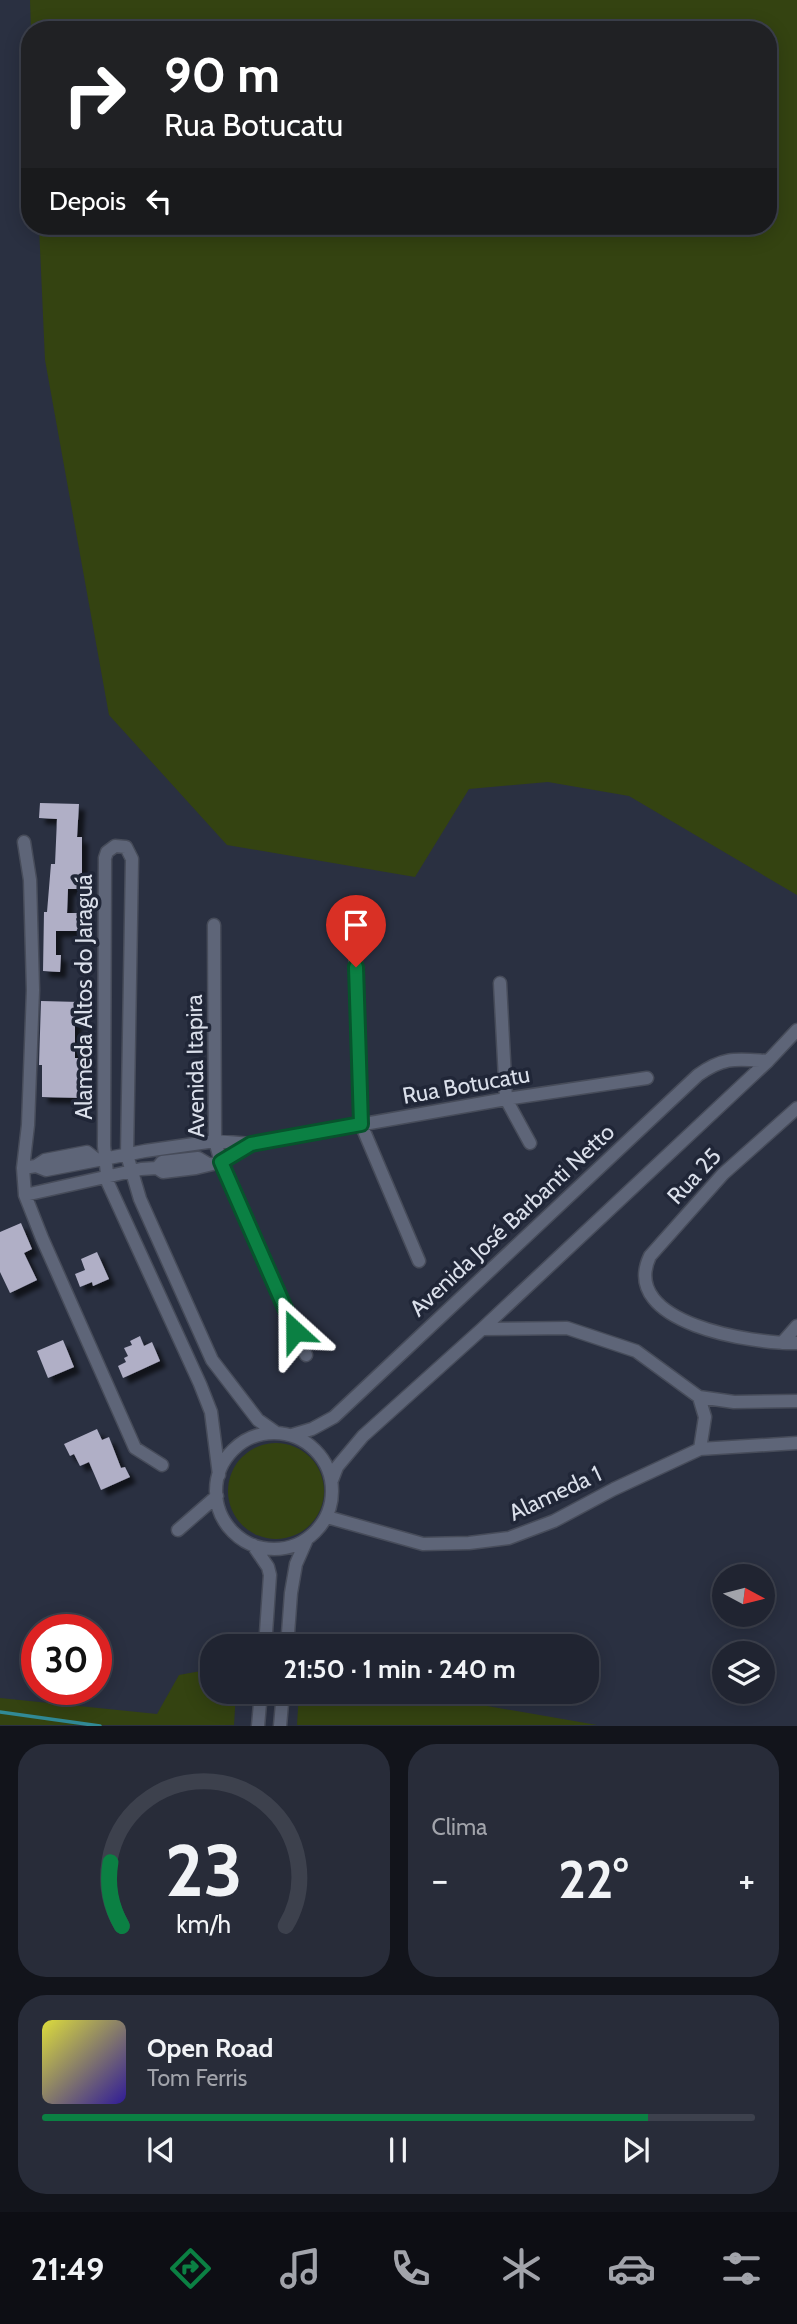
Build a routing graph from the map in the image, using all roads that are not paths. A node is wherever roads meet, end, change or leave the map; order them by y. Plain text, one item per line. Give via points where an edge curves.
1 (24, 842) dead end
2 (214, 925) dead end
3 (355, 941) dead end
4 (500, 983) dead end
5 (797, 1030) edge
6 (768, 1061) junction
7 (647, 1078) dead end
8 (506, 1099) junction
9 (797, 1108) edge
10 (361, 1124) junction
11 (215, 1141) junction
12 (530, 1143) dead end
13 (251, 1144) junction
14 (127, 1155) junction
15 (101, 1159) junction
16 (215, 1163) junction
17 (29, 1167) junction
18 (131, 1170) junction
19 (107, 1176) junction
20 (25, 1195) junction
21 (419, 1261) dead end
22 (797, 1326) edge
23 (482, 1329) junction
24 (782, 1343) junction
25 (797, 1343) edge
26 (306, 1355) dead end
27 (699, 1397) junction
28 (797, 1401) edge
29 (275, 1432) junction
30 (292, 1435) junction
31 (797, 1443) edge
32 (699, 1449) junction
33 (162, 1465) dead end
34 (219, 1475) junction
35 (332, 1480) junction
36 (216, 1496) junction
37 (327, 1517) junction
38 (178, 1530) dead end
39 (307, 1539) junction
40 (253, 1545) junction
41 (266, 1634) edge
42 (288, 1634) edge
43 (260, 1704) edge
44 (282, 1704) edge
45 (258, 1726) edge
46 (280, 1726) edge

1 - 17 street via 30,880 33,990
2 - 11 street, Avenida Itapira
3 - 10 street
4 - 8 street
5 - 6 street
6 - 23 street
6 - 30 street, Avenida José Barbanti Netto via 730,1058 698,1075 334,1416
7 - 8 street, Rua Botucatu
8 - 10 street, Rua Botucatu
8 - 12 street
9 - 24 street, Rua 25 via 723,1174 650,1256 645,1268 646,1286 659,1307 706,1329
10 - 13 street, Rua Botucatu
10 - 21 street
11 - 13 street, Rua Botucatu
11 - 14 street, Rua Botucatu
11 - 16 street, Avenida Itapira
13 - 16 street, Rua Botucatu
14 - 15 street, Rua Botucatu
14 - 15 street, Alameda Altos do Jaraguá via 132,859 126,848 115,846 106,859
14 - 18 street, Alameda Altos do Jaraguá
15 - 17 street, Rua Botucatu via 87,1152
15 - 19 street, Alameda Altos do Jaraguá
16 - 18 street, Rua Botucatu via 163,1172 157,1168
16 - 26 street, Avenida Itapira
17 - 20 street
18 - 19 street, Rua Botucatu
18 - 29 street, Alameda Altos do Jaraguá via 212,1360 258,1420
19 - 20 street, Rua Botucatu
19 - 34 street, Alameda Altos do Jaraguá via 211,1412
20 - 33 street via 135,1448
22 - 24 street
23 - 27 street via 567,1328 636,1351
23 - 35 street via 363,1436
24 - 25 street
27 - 28 street via 734,1402
27 - 32 street via 705,1417
29 - 30 street
29 - 34 street via 239,1444
30 - 35 street via 318,1452
31 - 32 street, Alameda 1
32 - 37 street, Alameda 1 via 554,1521 509,1538 423,1544
34 - 36 street
35 - 37 street
36 - 38 street
36 - 40 street via 228,1526
37 - 39 street
39 - 40 street via 272,1549
39 - 42 street via 296,1564
40 - 41 street via 270,1575
43 - 45 street
44 - 46 street

